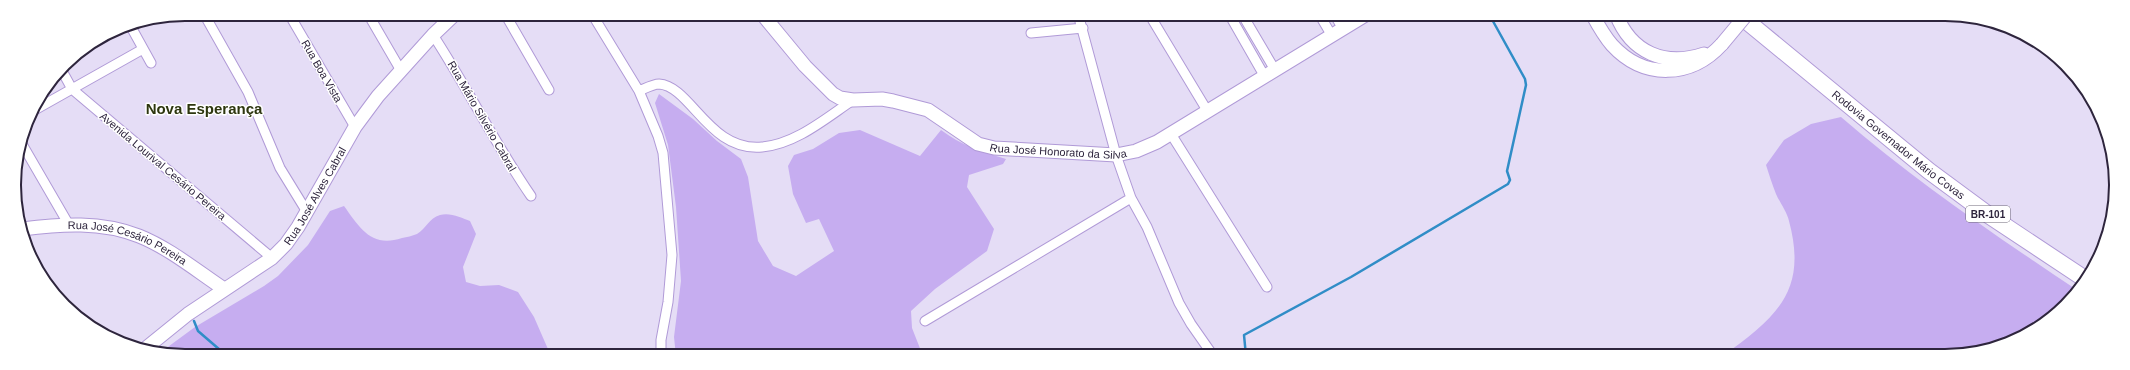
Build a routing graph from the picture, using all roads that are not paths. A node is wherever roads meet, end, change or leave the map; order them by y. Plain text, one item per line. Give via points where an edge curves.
1 (208, 21) edge
2 (293, 21) edge
3 (372, 21) edge
4 (447, 21) edge
5 (509, 21) edge
6 (596, 21) edge
7 (768, 21) edge
8 (1080, 21) edge
9 (1153, 21) edge
10 (1234, 21) edge
11 (1245, 21) edge
12 (1326, 21) edge
13 (1335, 21) edge
14 (1355, 21) edge
15 (1596, 21) edge
16 (1620, 21) edge
17 (1741, 21) edge
18 (1746, 21) edge
19 (1754, 21) edge
20 (1083, 28) junction
21 (133, 30) edge
22 (1337, 32) junction
23 (1031, 33) dead end
24 (432, 35) junction
25 (1720, 46) junction
26 (1779, 48) junction
27 (143, 49) junction
28 (152, 63) dead end
29 (400, 69) junction
30 (1270, 74) junction
31 (64, 75) edge
32 (72, 89) junction
33 (549, 90) dead end
34 (639, 91) junction
35 (853, 100) junction
36 (41, 106) edge
37 (1208, 112) junction
38 (355, 127) junction
39 (1170, 134) junction
40 (25, 149) edge
41 (1116, 155) junction
42 (531, 196) dead end
43 (1131, 198) junction
44 (306, 212) junction
45 (69, 225) junction
46 (27, 229) edge
47 (272, 258) junction
48 (2080, 277) edge
49 (1267, 287) dead end
50 (224, 289) junction
51 (925, 321) dead end
52 (150, 345) edge
53 (661, 349) edge
54 (1208, 349) edge

1 - 44 street via 248,92 280,168
2 - 38 street, Rua Boa Vista
3 - 29 street
4 - 24 street, Rua José Alves Cabral
5 - 33 street
6 - 34 street
7 - 35 street, Rua José Honorato da Silva via 824,87 840,98
8 - 20 street
9 - 37 street
10 - 30 street
11 - 30 street
12 - 22 street
13 - 22 street
14 - 22 street, Rua José Honorato da Silva
15 - 25 street via 1612,46 1638,65 1654,70 1671,72 1689,68
16 - 25 street via 1627,35 1638,46 1665,59 1693,58
17 - 25 street, bridge
18 - 26 highway, Rodovia Governador Mário Covas / BR-101
19 - 26 highway
20 - 23 street
20 - 41 street
21 - 27 street
22 - 30 street, Rua José Honorato da Silva
24 - 29 street, Rua José Alves Cabral
24 - 42 street, Rua Mário Silvério Cabral
26 - 48 highway, Rodovia Governador Mário Covas / BR-101 via 1929,171
27 - 28 street
27 - 32 street
29 - 38 street, Rua José Alves Cabral
30 - 37 street, Rua José Honorato da Silva
31 - 32 street, Avenida Lourival Cesário Pereira
32 - 36 street
32 - 47 street, Avenida Lourival Cesário Pereira
34 - 35 street via 658,84 675,89 708,126 735,143 762,147 795,138
34 - 53 street via 663,153 672,255 668,302 660,340
35 - 41 street, Rua José Honorato da Silva via 882,99 928,110 978,144 994,148
37 - 39 street, Rua José Honorato da Silva
38 - 44 street, Rua José Alves Cabral
39 - 41 street, Rua José Honorato da Silva via 1140,149
39 - 49 street
40 - 45 street
41 - 43 street
43 - 51 street
43 - 54 street via 1147,227 1179,303 1190,324
44 - 47 street, Rua José Alves Cabral via 286,244
45 - 46 street, Rua José Cesário Pereira
45 - 50 street, Rua José Cesário Pereira via 106,228 140,237
47 - 50 street, Rua José Alves Cabral
50 - 52 street, Rua José Alves Cabral

